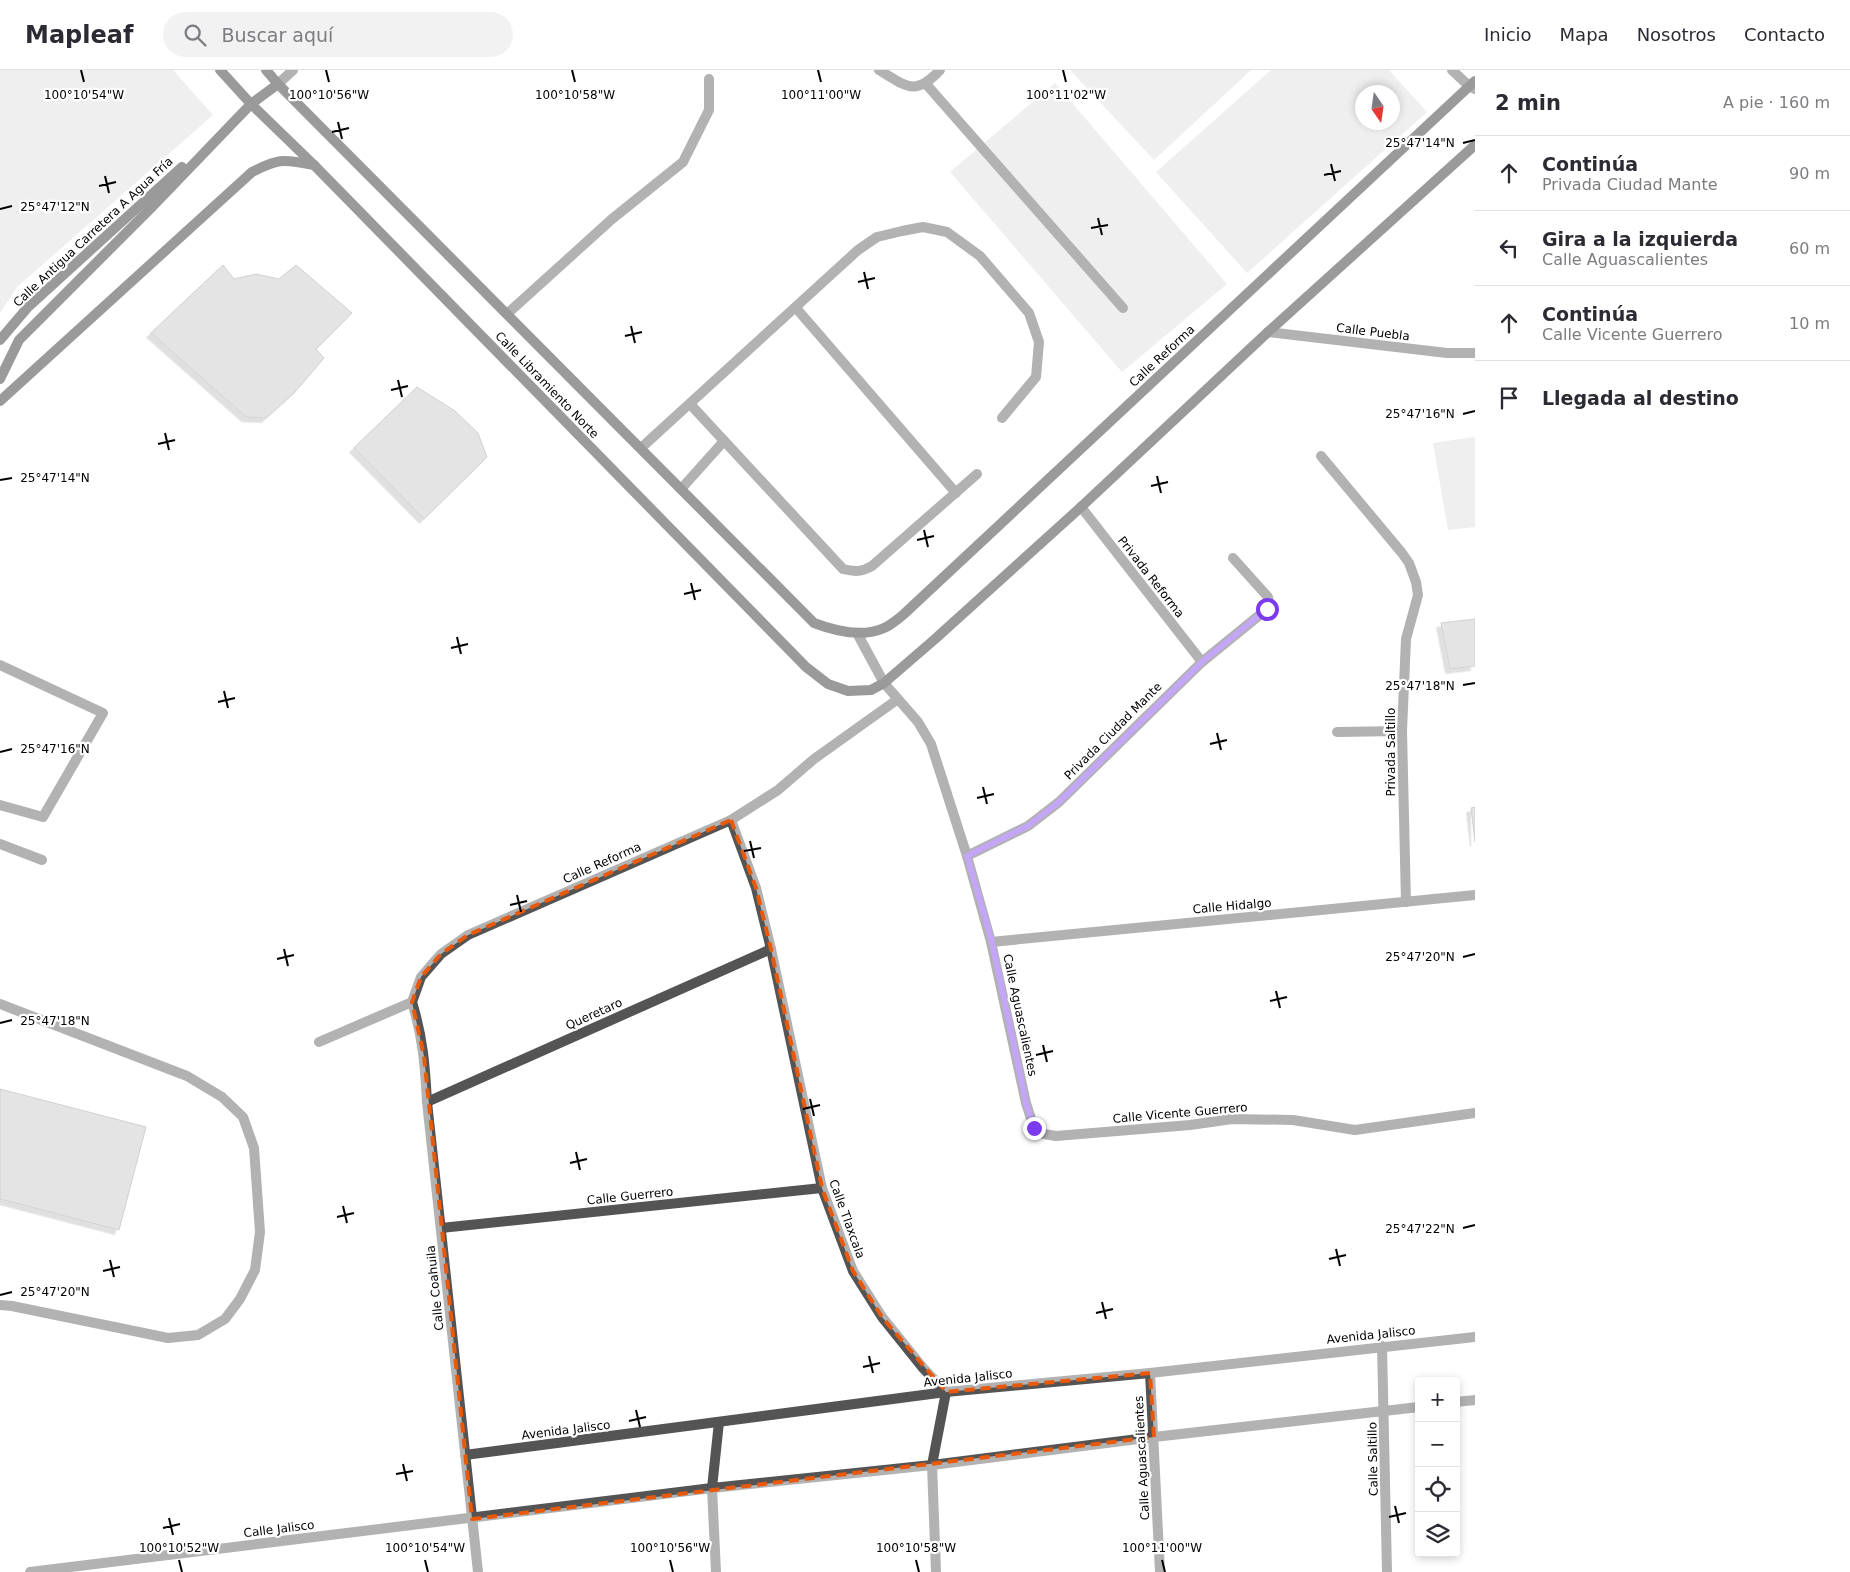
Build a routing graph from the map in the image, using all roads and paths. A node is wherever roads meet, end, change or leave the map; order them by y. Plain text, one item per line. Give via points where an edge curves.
1 (220, 70) edge
2 (266, 70) edge
3 (293, 70) edge
4 (879, 70) edge
5 (940, 70) edge
6 (1452, 70) edge
7 (709, 79) dead end
8 (278, 84) junction
9 (926, 84) junction
10 (1473, 85) edge
11 (251, 104) junction
12 (1475, 145) edge
13 (314, 165) junction
14 (796, 308) junction
15 (1123, 308) dead end
16 (507, 314) junction
17 (1268, 332) junction
18 (0, 340) edge
19 (1475, 353) edge
20 (0, 379) edge
21 (0, 401) edge
22 (690, 404) junction
23 (1002, 418) dead end
24 (724, 441) junction
25 (641, 448) junction
26 (1321, 456) dead end
27 (977, 474) dead end
28 (681, 489) junction
29 (956, 492) junction
30 (1081, 507) junction
31 (1233, 558) dead end
32 (857, 633) junction
33 (1202, 662) junction
34 (0, 665) edge
35 (884, 683) junction
36 (898, 699) junction
37 (1402, 731) junction
38 (1336, 732) dead end
39 (0, 805) edge
40 (731, 820) junction
41 (0, 844) edge
42 (967, 856) junction
43 (42, 860) dead end
44 (1475, 895) edge
45 (1406, 902) junction
46 (992, 942) junction
47 (771, 949) junction
48 (412, 1002) junction
49 (0, 1004) edge
50 (319, 1042) dead end
51 (427, 1102) junction
52 (1026, 1103) joint
53 (1475, 1113) edge
54 (822, 1188) junction
55 (441, 1228) junction
56 (0, 1305) edge
57 (1475, 1336) edge
58 (1382, 1346) junction
59 (1150, 1373) junction
60 (946, 1392) junction
61 (1475, 1400) edge
62 (1460, 1402) edge
63 (1415, 1407) edge
64 (1385, 1410) junction
65 (719, 1422) junction
66 (1154, 1437) junction
67 (465, 1455) junction
68 (932, 1465) junction
69 (712, 1488) junction
70 (472, 1519) junction
71 (30, 1572) edge
72 (478, 1572) edge
73 (716, 1572) edge
74 (936, 1572) edge
75 (1160, 1572) edge
76 (1387, 1572) edge

1 - 11 street, Calle Libramiento Norte
2 - 8 street, Calle Libramiento Norte
3 - 8 street
4 - 9 street via 914,88
5 - 9 street
6 - 10 street
7 - 16 street via 709,110 683,162 612,219
8 - 11 street
8 - 16 street, Calle Libramiento Norte
9 - 15 street
10 - 32 street, Calle Reforma via 904,614 884,628
11 - 13 street, Calle Libramiento Norte
11 - 18 street, Calle Antigua Carretera A Agua Fría via 28,307
11 - 20 street via 19,340
12 - 17 street
13 - 21 street via 288,160 272,162 252,172
13 - 35 street, Calle Libramiento Norte via 806,667 828,684 848,691 871,690
14 - 22 street
14 - 23 street via 858,250 877,237 923,227 947,232 980,256 1029,313 1039,342 1036,377
14 - 29 street
16 - 25 street, Calle Libramiento Norte
17 - 19 street, Calle Puebla via 1446,354
17 - 30 street
22 - 24 street
22 - 25 street
24 - 28 street
24 - 29 street via 843,569 852,572 872,566
25 - 28 street, Calle Libramiento Norte
26 - 37 street, Privada Saltillo via 1409,563 1416,582 1418,595 1406,639
27 - 29 street
28 - 32 street, Calle Libramiento Norte via 814,623 832,630
30 - 33 street, Privada Reforma
30 - 35 street
31 - 33 street, Privada Ciudad Mante via 1268,597 1269,603 1267,609
32 - 35 street, Calle Aguascalientes
33 - 42 street, Privada Ciudad Mante via 1059,802 1028,826
34 - 39 street via 103,713 43,817
35 - 36 street, Calle Aguascalientes
36 - 40 street, Calle Reforma via 821,754 778,790
36 - 42 street, Calle Aguascalientes via 918,722 931,744
37 - 38 street
37 - 45 street, Privada Saltillo
40 - 47 street, Calle Tlaxcala via 756,888
40 - 48 street, Calle Reforma via 468,935 441,954 421,977
41 - 43 street
42 - 46 street, Calle Aguascalientes
44 - 45 street, Calle Hidalgo
45 - 46 street, Calle Hidalgo
46 - 52 street, Calle Aguascalientes
47 - 51 street, Queretaro
47 - 54 street, Calle Tlaxcala
48 - 50 street
48 - 51 street, Calle Coahuila via 420,1029
49 - 56 street via 187,1076 222,1097 243,1117 254,1148 260,1232 255,1270 240,1299 225,1319 198,1335 168,1338
51 - 55 street, Calle Coahuila
52 - 53 street, Calle Vicente Guerrero via 1034,1128 1056,1136 1232,1120 1293,1120 1355,1130
54 - 55 street, Calle Guerrero
54 - 60 street, Calle Tlaxcala via 853,1271 882,1317
55 - 67 street, Calle Coahuila
57 - 58 street, Avenida Jalisco
58 - 59 street, Avenida Jalisco
58 - 64 street, Calle Saltillo
59 - 60 street, Avenida Jalisco
59 - 66 street, Calle Aguascalientes
60 - 65 street, Avenida Jalisco
60 - 68 street
61 - 62 street
63 - 64 street
64 - 66 street
64 - 76 street, Calle Saltillo
65 - 67 street, Avenida Jalisco
65 - 69 street
66 - 68 street
66 - 75 street, Calle Aguascalientes
67 - 70 street, Calle Coahuila
68 - 69 street
68 - 74 street
69 - 70 street
69 - 73 street
70 - 71 street, Calle Jalisco
70 - 72 street, Calle Coahuila

